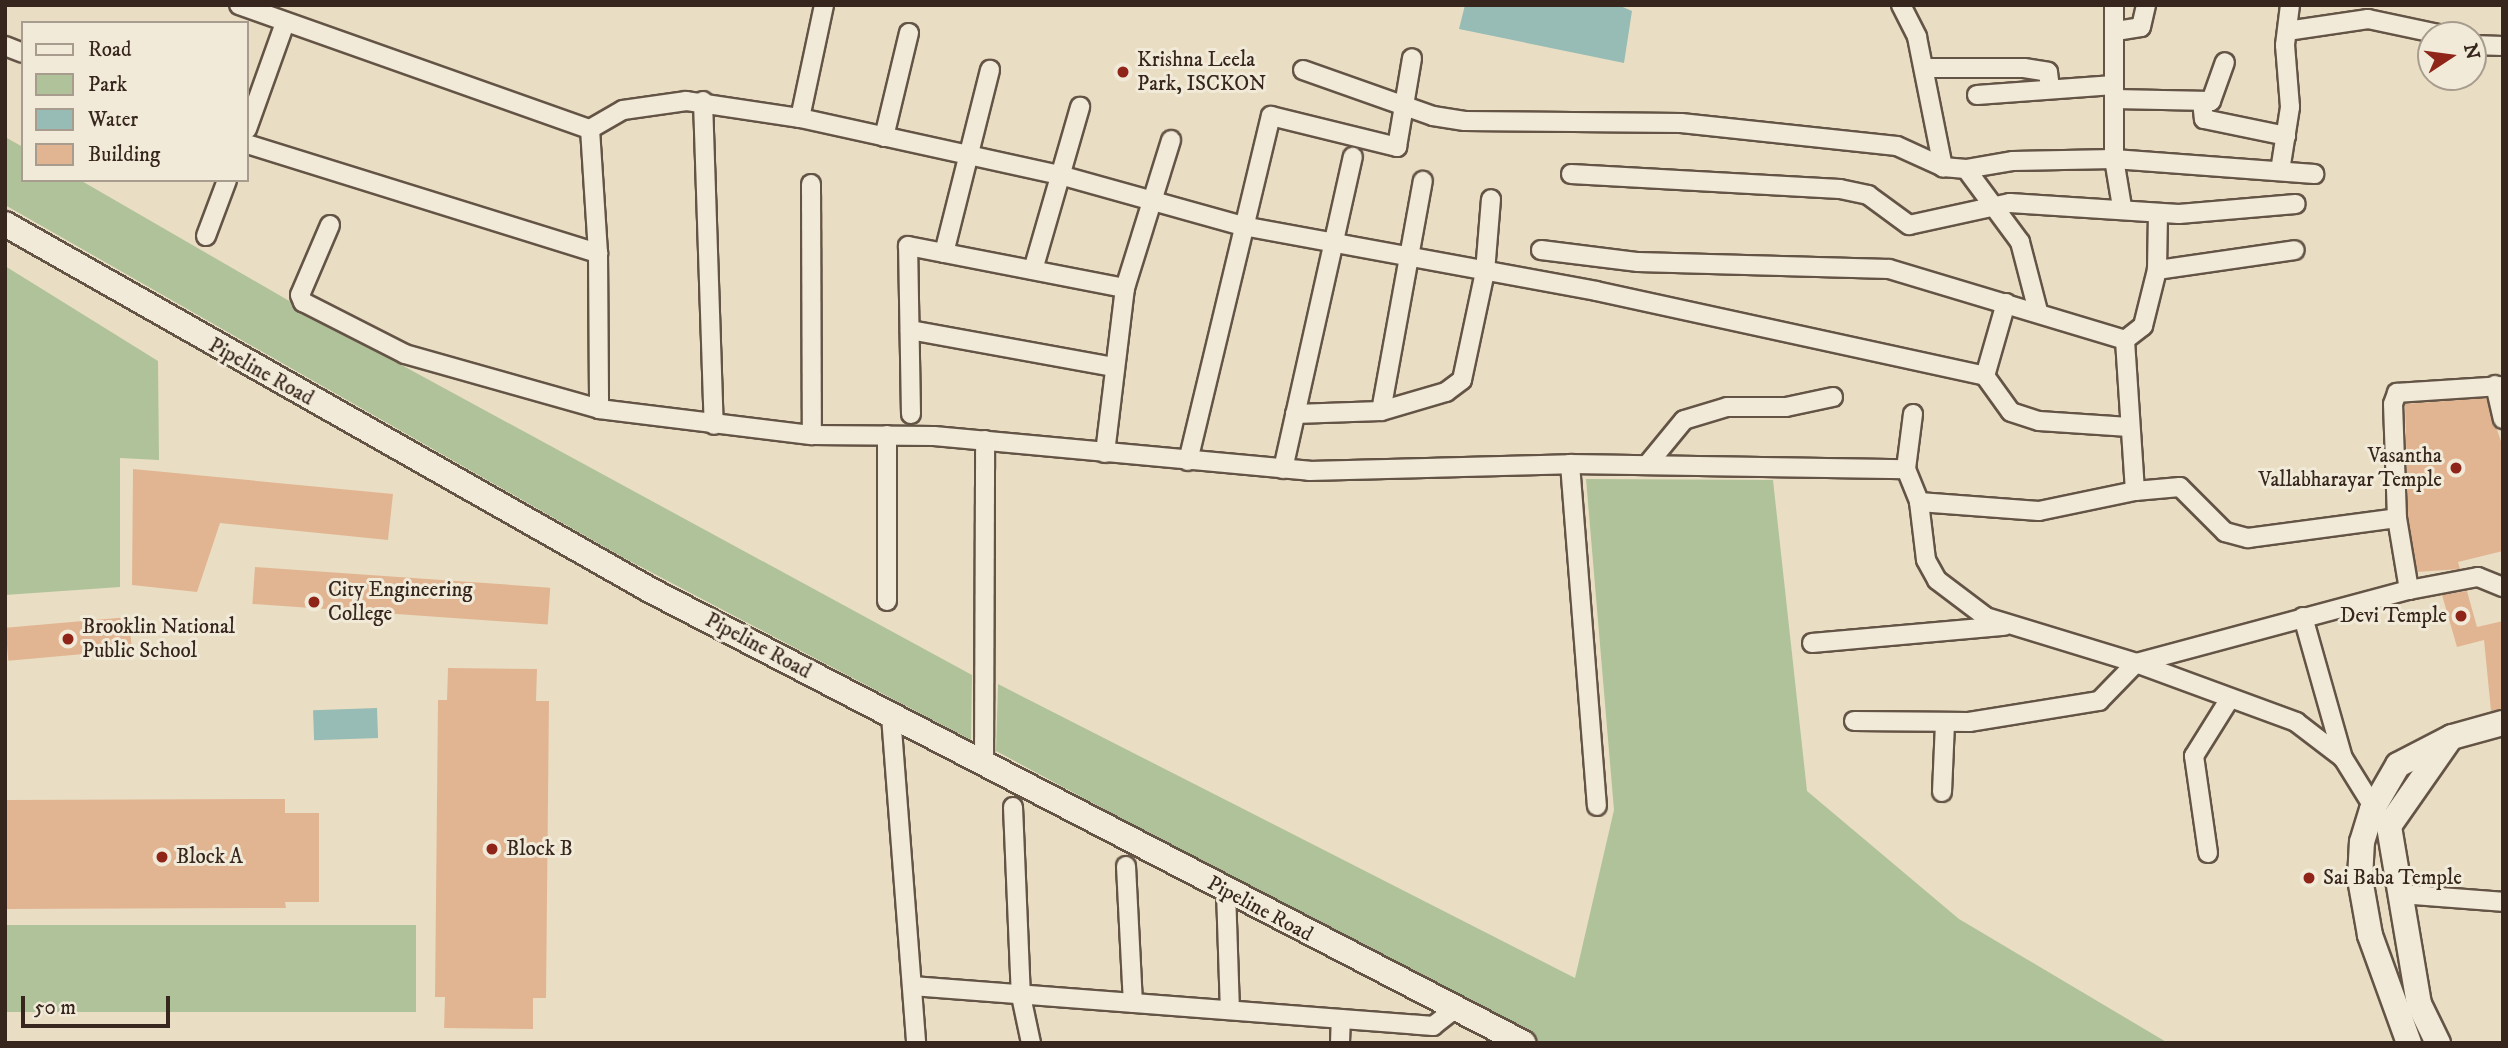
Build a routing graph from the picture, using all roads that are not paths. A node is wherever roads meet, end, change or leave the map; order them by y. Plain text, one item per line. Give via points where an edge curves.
1 (239, 5) edge
2 (824, 5) edge
3 (1901, 5) edge
4 (2114, 5) edge
5 (2146, 5) edge
6 (2290, 5) edge
7 (285, 23) junction
8 (2417, 29) edge
9 (2116, 31) junction
10 (2287, 31) junction
11 (909, 33) dead end
12 (1412, 58) dead end
13 (2225, 62) dead end
14 (1925, 68) junction
15 (990, 70) dead end
16 (1303, 70) dead end
17 (2050, 89) junction
18 (2114, 92) junction
19 (1977, 95) dead end
20 (704, 101) junction
21 (2202, 101) junction
22 (1404, 106) junction
23 (1080, 107) dead end
24 (800, 118) junction
25 (248, 126) edge
26 (590, 129) junction
27 (2286, 136) junction
28 (884, 137) junction
29 (1171, 140) dead end
30 (248, 144) edge
31 (965, 155) junction
32 (1353, 157) dead end
33 (2114, 159) junction
34 (1942, 167) junction
35 (1966, 169) junction
36 (2280, 170) junction
37 (1572, 174) dead end
38 (2314, 174) dead end
39 (1060, 175) junction
40 (1423, 181) dead end
41 (226, 182) edge
42 (811, 184) dead end
43 (1491, 199) dead end
44 (1152, 202) junction
45 (2296, 204) dead end
46 (1991, 205) junction
47 (2122, 207) junction
48 (2158, 213) junction
49 (5, 224) edge
50 (330, 225) dead end
51 (1243, 226) junction
52 (206, 236) dead end
53 (1333, 245) junction
54 (1541, 250) dead end
55 (2295, 250) dead end
56 (598, 253) junction
57 (944, 253) junction
58 (1412, 261) junction
59 (1033, 270) junction
60 (2157, 270) junction
61 (1485, 272) junction
62 (1125, 288) junction
63 (2006, 303) junction
64 (2038, 311) junction
65 (909, 330) junction
66 (2125, 340) junction
67 (1114, 366) junction
68 (1985, 376) junction
69 (2499, 386) edge
70 (1833, 397) dead end
71 (599, 409) junction
72 (1381, 411) junction
73 (911, 414) dead end
74 (1295, 414) junction
75 (1913, 414) dead end
76 (2503, 419) edge
77 (714, 425) junction
78 (2129, 427) junction
79 (812, 435) junction
80 (887, 435) junction
81 (985, 440) junction
82 (1105, 453) junction
83 (1188, 461) junction
84 (1570, 464) junction
85 (1647, 465) junction
86 (1283, 469) junction
87 (1906, 469) junction
88 (2135, 491) junction
89 (1919, 502) junction
90 (2397, 519) junction
91 (2503, 587) edge
92 (2409, 590) junction
93 (887, 601) dead end
94 (2303, 617) junction
95 (2011, 625) junction
96 (1812, 643) dead end
97 (2136, 663) junction
98 (2229, 700) junction
99 (891, 716) junction
100 (1854, 721) dead end
101 (1945, 722) junction
102 (2503, 723) edge
103 (2343, 758) junction
104 (984, 765) junction
105 (1942, 792) dead end
106 (1597, 806) dead end
107 (1013, 807) dead end
108 (2381, 818) junction
109 (2208, 853) dead end
110 (1126, 866) dead end
111 (1226, 891) junction
112 (2400, 894) junction
113 (2503, 902) edge
114 (912, 986) junction
115 (1021, 996) junction
116 (1133, 1003) junction
117 (2419, 1004) junction
118 (1455, 1009) junction
119 (1230, 1010) junction
120 (2396, 1016) junction
121 (1341, 1019) junction
122 (1434, 1034) edge
123 (916, 1043) edge
124 (1031, 1043) edge
125 (1340, 1043) edge
126 (1523, 1043) edge
127 (2409, 1043) edge
128 (2438, 1043) edge

1 - 7 street
2 - 24 street
3 - 14 street
4 - 9 street
5 - 9 street via 2141,27
6 - 10 street
7 - 25 street
7 - 26 street
8 - 10 street via 2368,19
9 - 18 street
10 - 27 street
11 - 28 street
12 - 22 street
13 - 21 street via 2217,96
14 - 17 street via 2048,72
14 - 34 street
15 - 31 street
16 - 22 street
17 - 18 street
17 - 19 street
18 - 21 street
18 - 33 street
20 - 24 street
20 - 26 street via 633,108
20 - 77 street
21 - 27 street via 2204,119
22 - 34 street via 1465,121 1681,123 1858,138 1897,146
22 - 51 street via 1397,147 1271,116
23 - 39 street
24 - 28 street
26 - 56 street
27 - 36 street
28 - 31 street
29 - 44 street
30 - 56 street
31 - 39 street
31 - 57 street
32 - 53 street
33 - 35 street via 2013,161
33 - 36 street
33 - 47 street
34 - 35 street
35 - 46 street
36 - 38 street
37 - 46 street via 1840,189 1868,194 1909,225
39 - 44 street
39 - 59 street
40 - 58 street
41 - 52 street
42 - 79 street
43 - 61 street
44 - 51 street
44 - 62 street
45 - 48 street
46 - 47 street
46 - 64 street via 2020,242
47 - 48 street
48 - 60 street
49 - 99 street, Pipeline Road via 650,590
50 - 71 street via 300,295 303,302 404,354
51 - 53 street
51 - 83 street
53 - 58 street
53 - 74 street
54 - 63 street via 1638,262 1889,269
55 - 60 street
56 - 71 street
57 - 59 street
57 - 65 street via 908,246
58 - 61 street
58 - 72 street
59 - 62 street
60 - 66 street via 2143,326
61 - 68 street via 1595,291
61 - 72 street via 1462,380 1446,392
62 - 67 street
63 - 64 street
63 - 68 street
64 - 66 street
65 - 67 street
65 - 73 street
66 - 78 street
67 - 82 street
68 - 78 street via 1998,399 2021,415 2071,425
69 - 76 street
69 - 90 street via 2397,393 2393,404
70 - 85 street via 1786,407 1727,407 1684,420
71 - 77 street
72 - 74 street
74 - 86 street
75 - 87 street
77 - 79 street
78 - 88 street
79 - 80 street
80 - 81 street
80 - 93 street
81 - 82 street
81 - 104 street
82 - 83 street
83 - 86 street
84 - 85 street
84 - 86 street
84 - 106 street
85 - 87 street
87 - 89 street
88 - 89 street via 2039,510
88 - 90 street via 2180,487 2196,498 2225,532 2248,538
89 - 95 street via 1926,560 1937,580 1986,617
90 - 92 street
91 - 92 street via 2478,577
92 - 94 street
94 - 97 street
94 - 103 street
95 - 96 street
95 - 97 street
97 - 98 street
97 - 101 street via 2099,701
98 - 103 street via 2296,722
98 - 109 street via 2194,756
99 - 104 street, Pipeline Road
99 - 114 street
100 - 101 street
101 - 105 street
102 - 108 street via 2452,737 2398,765
103 - 108 street
104 - 111 street, Pipeline Road
107 - 115 street
108 - 112 street
108 - 120 street via 2362,842 2360,879 2370,935
110 - 116 street
111 - 118 street, Pipeline Road
111 - 119 street
112 - 113 street
112 - 117 street
114 - 115 street
114 - 123 street
115 - 116 street
115 - 124 street
116 - 119 street
117 - 120 street
117 - 128 street
118 - 122 street
118 - 126 street, Pipeline Road
119 - 121 street
120 - 127 street
121 - 122 street
121 - 125 street

